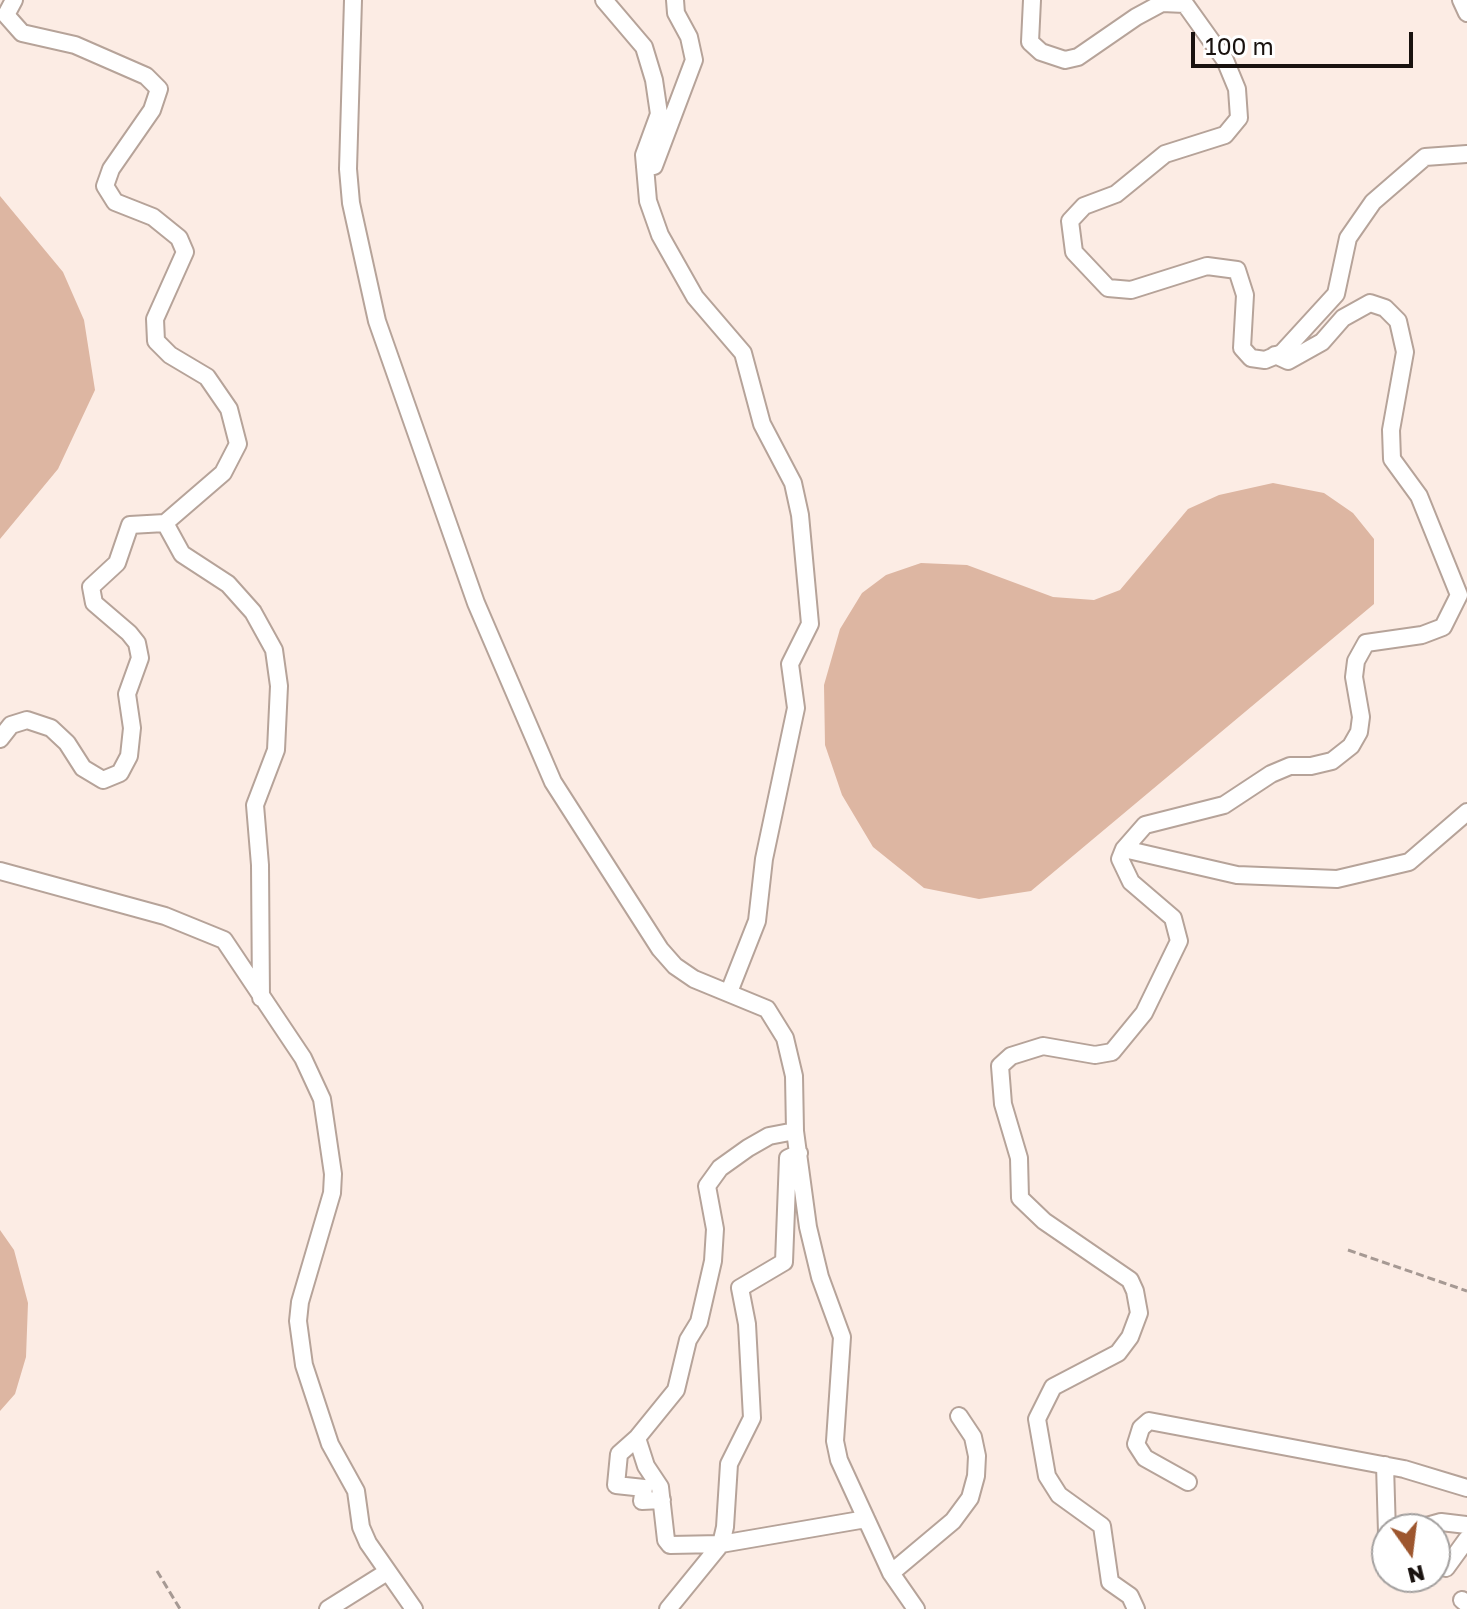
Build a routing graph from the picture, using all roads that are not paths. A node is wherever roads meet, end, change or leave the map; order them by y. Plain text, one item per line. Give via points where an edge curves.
1 (14, 0) edge
2 (353, 0) edge
3 (604, 0) edge
4 (675, 0) edge
5 (1032, 0) edge
6 (1461, 0) edge
7 (1467, 13) edge
8 (1467, 154) edge
9 (645, 167) junction
10 (1275, 355) junction
11 (165, 523) junction
12 (0, 739) edge
13 (1467, 812) edge
14 (1124, 849) junction
15 (0, 871) edge
16 (729, 992) junction
17 (261, 998) junction
18 (795, 1131) junction
19 (799, 1153) junction
20 (959, 1416) dead end
21 (637, 1438) junction
22 (1385, 1465) junction
23 (1188, 1482) dead end
24 (1467, 1488) edge
25 (662, 1500) junction
26 (1386, 1513) edge
27 (866, 1519) junction
28 (1467, 1539) edge
29 (721, 1544) junction
30 (1451, 1561) edge
31 (387, 1572) junction
32 (891, 1573) junction
33 (328, 1609) edge
34 (414, 1609) edge
35 (668, 1609) edge
36 (916, 1609) edge
37 (1136, 1609) edge

1 - 11 street via 6,15 22,33 75,45 146,76 159,89 152,110 105,186 115,202 153,217 179,238 185,252 155,319 156,341 207,377 229,409 238,444 223,473
2 - 16 street via 351,203 377,321 476,603 553,782 660,949 694,979
3 - 9 street via 644,47 654,80 659,114 644,155
4 - 9 street via 694,60 654,166
5 - 10 street via 1030,42 1065,60 1162,3 1185,4 1225,60 1237,89 1239,118 1225,135 1165,154 1116,194 1084,206 1070,221 1074,252 1108,288 1131,290 1207,266 1237,270 1245,295 1242,348 1251,358
6 - 7 street
8 - 10 street via 1425,157 1373,202 1348,238 1336,294
9 - 16 street via 648,201 677,270 743,353 762,424 793,483 800,515 810,624 790,664 796,708 764,859 757,921
10 - 14 street via 1288,361 1322,342 1343,318 1370,303 1398,321 1405,352 1391,430 1392,459 1419,496 1459,595 1443,627 1366,643 1354,677 1359,732 1342,754 1332,761 1271,774 1224,805 1145,825
11 - 12 street via 130,525 117,563 91,587 94,603 129,633 140,658 127,694 132,728 129,756 120,773 103,780 83,768 51,728 27,720 11,725
11 - 17 street via 182,554 228,584 253,612 274,650 279,686 276,750 255,805
13 - 14 street via 1409,862 1337,879 1237,875
14 - 37 street via 1120,859 1131,882 1173,918 1179,931 1144,1013 1112,1052 1095,1055 1043,1046 1011,1056 1000,1066 999,1077 1019,1158 1020,1198 1044,1221 1130,1280 1135,1291 1139,1313 1118,1353 1053,1387 1037,1419 1047,1476 1059,1495 1102,1526 1110,1582 1130,1596
15 - 17 street via 165,916 224,940
16 - 18 street via 767,1009 785,1038 794,1076
17 - 31 street via 303,1058 322,1099 332,1193 300,1302 300,1336 318,1414 356,1491 361,1527
18 - 19 street
18 - 21 street via 769,1136 748,1148 720,1168 707,1186 714,1245 699,1322 688,1340 676,1390
19 - 27 street via 814,1252 842,1337 835,1441
19 - 29 street via 788,1158 784,1262 740,1288 752,1418 729,1464
20 - 32 street via 973,1437 977,1456 970,1498 953,1521
21 - 25 street
21 - 25 street via 619,1454 616,1485 644,1488 642,1501
22 - 23 street via 1149,1421 1136,1444 1145,1458
22 - 24 street
22 - 26 street
25 - 29 street via 670,1545
27 - 29 street
27 - 32 street
28 - 30 street
29 - 35 street
31 - 33 street
31 - 34 street
32 - 36 street

